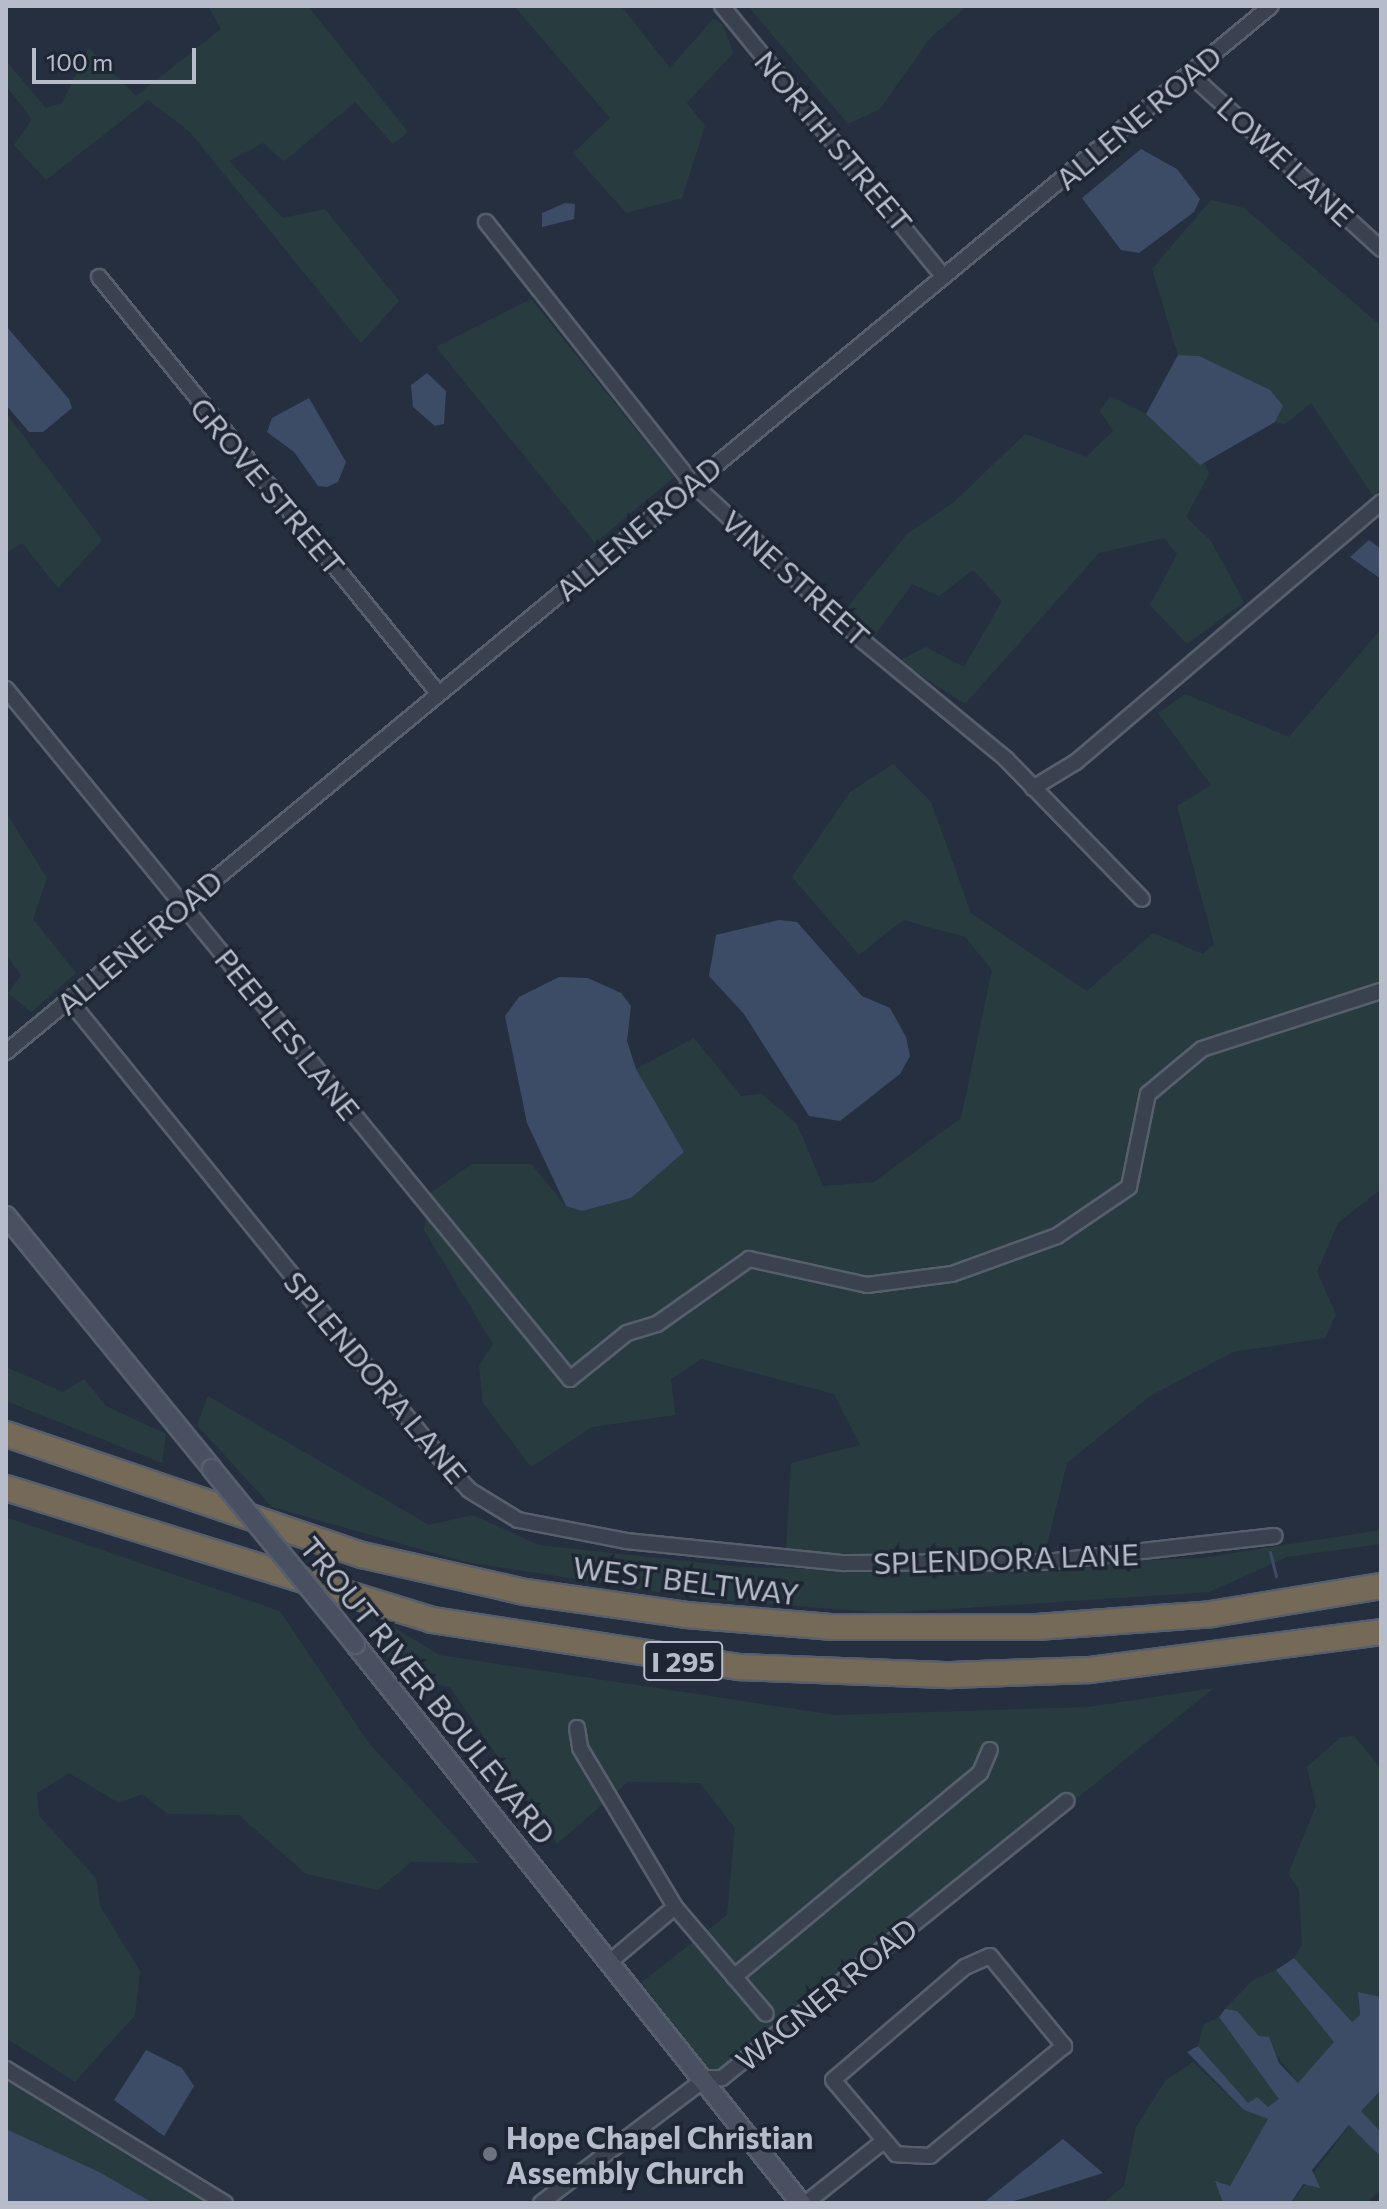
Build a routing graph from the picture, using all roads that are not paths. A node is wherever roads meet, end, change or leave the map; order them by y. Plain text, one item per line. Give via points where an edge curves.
1 (722, 6) edge
2 (1271, 6) edge
3 (1190, 74) junction
4 (486, 222) dead end
5 (1381, 249) edge
6 (99, 277) dead end
7 (944, 277) junction
8 (692, 483) junction
9 (1381, 502) edge
10 (6, 689) edge
11 (438, 693) junction
12 (1033, 788) junction
13 (1142, 899) dead end
14 (183, 906) junction
15 (1381, 991) edge
16 (69, 1000) junction
17 (6, 1052) edge
18 (6, 1216) edge
19 (14, 1436) edge
20 (6, 1488) edge
21 (1275, 1536) dead end
22 (1381, 1586) edge
23 (1381, 1632) edge
24 (577, 1728) dead end
25 (990, 1750) dead end
26 (1067, 1801) dead end
27 (675, 1907) junction
28 (612, 1960) junction
29 (734, 1977) junction
30 (766, 2014) dead end
31 (6, 2069) edge
32 (706, 2078) junction
33 (880, 2144) junction
34 (225, 2203) edge
35 (541, 2203) edge
36 (804, 2203) edge

1 - 7 street, NORTH STREET
2 - 3 street, ALLENE ROAD
3 - 5 street, LOWE LANE
3 - 7 street, ALLENE ROAD
4 - 8 street, VINE STREET
6 - 11 street, GROVE STREET
7 - 8 street, ALLENE ROAD
8 - 11 street, ALLENE ROAD
8 - 12 street, VINE STREET
9 - 12 street via 1076,762
10 - 14 street, PEEPLES LANE
11 - 14 street, ALLENE ROAD
12 - 13 street, VINE STREET
14 - 15 street, PEEPLES LANE via 570,1379 627,1333 657,1324 750,1252 867,1285 952,1274 1024,1251 1118,1200 1138,1166 1140,1109 1148,1094 1202,1049
14 - 16 street, ALLENE ROAD
16 - 17 street, ALLENE ROAD
16 - 21 street, SPLENDORA LANE via 446,1465 469,1490 518,1520 626,1541 844,1563 1046,1562
18 - 28 street, TROUT RIVER BOULEVARD, bridge
19 - 22 highway, WEST BELTWAY / I 295 via 362,1555 538,1594 733,1620 934,1630 1091,1625
20 - 23 highway, I 295 via 432,1620 739,1667 936,1675 1075,1671 1217,1659
24 - 27 street via 580,1748
25 - 29 street via 980,1773
26 - 32 street, WAGNER ROAD via 722,2078
27 - 28 street
27 - 29 street
28 - 32 street, TROUT RIVER BOULEVARD
29 - 30 street
31 - 34 street
32 - 35 street, WAGNER ROAD
32 - 36 street, TROUT RIVER BOULEVARD
33 - 33 street via 910,2159 930,2156 1064,2046 990,1956 965,1967 833,2080
33 - 36 street

